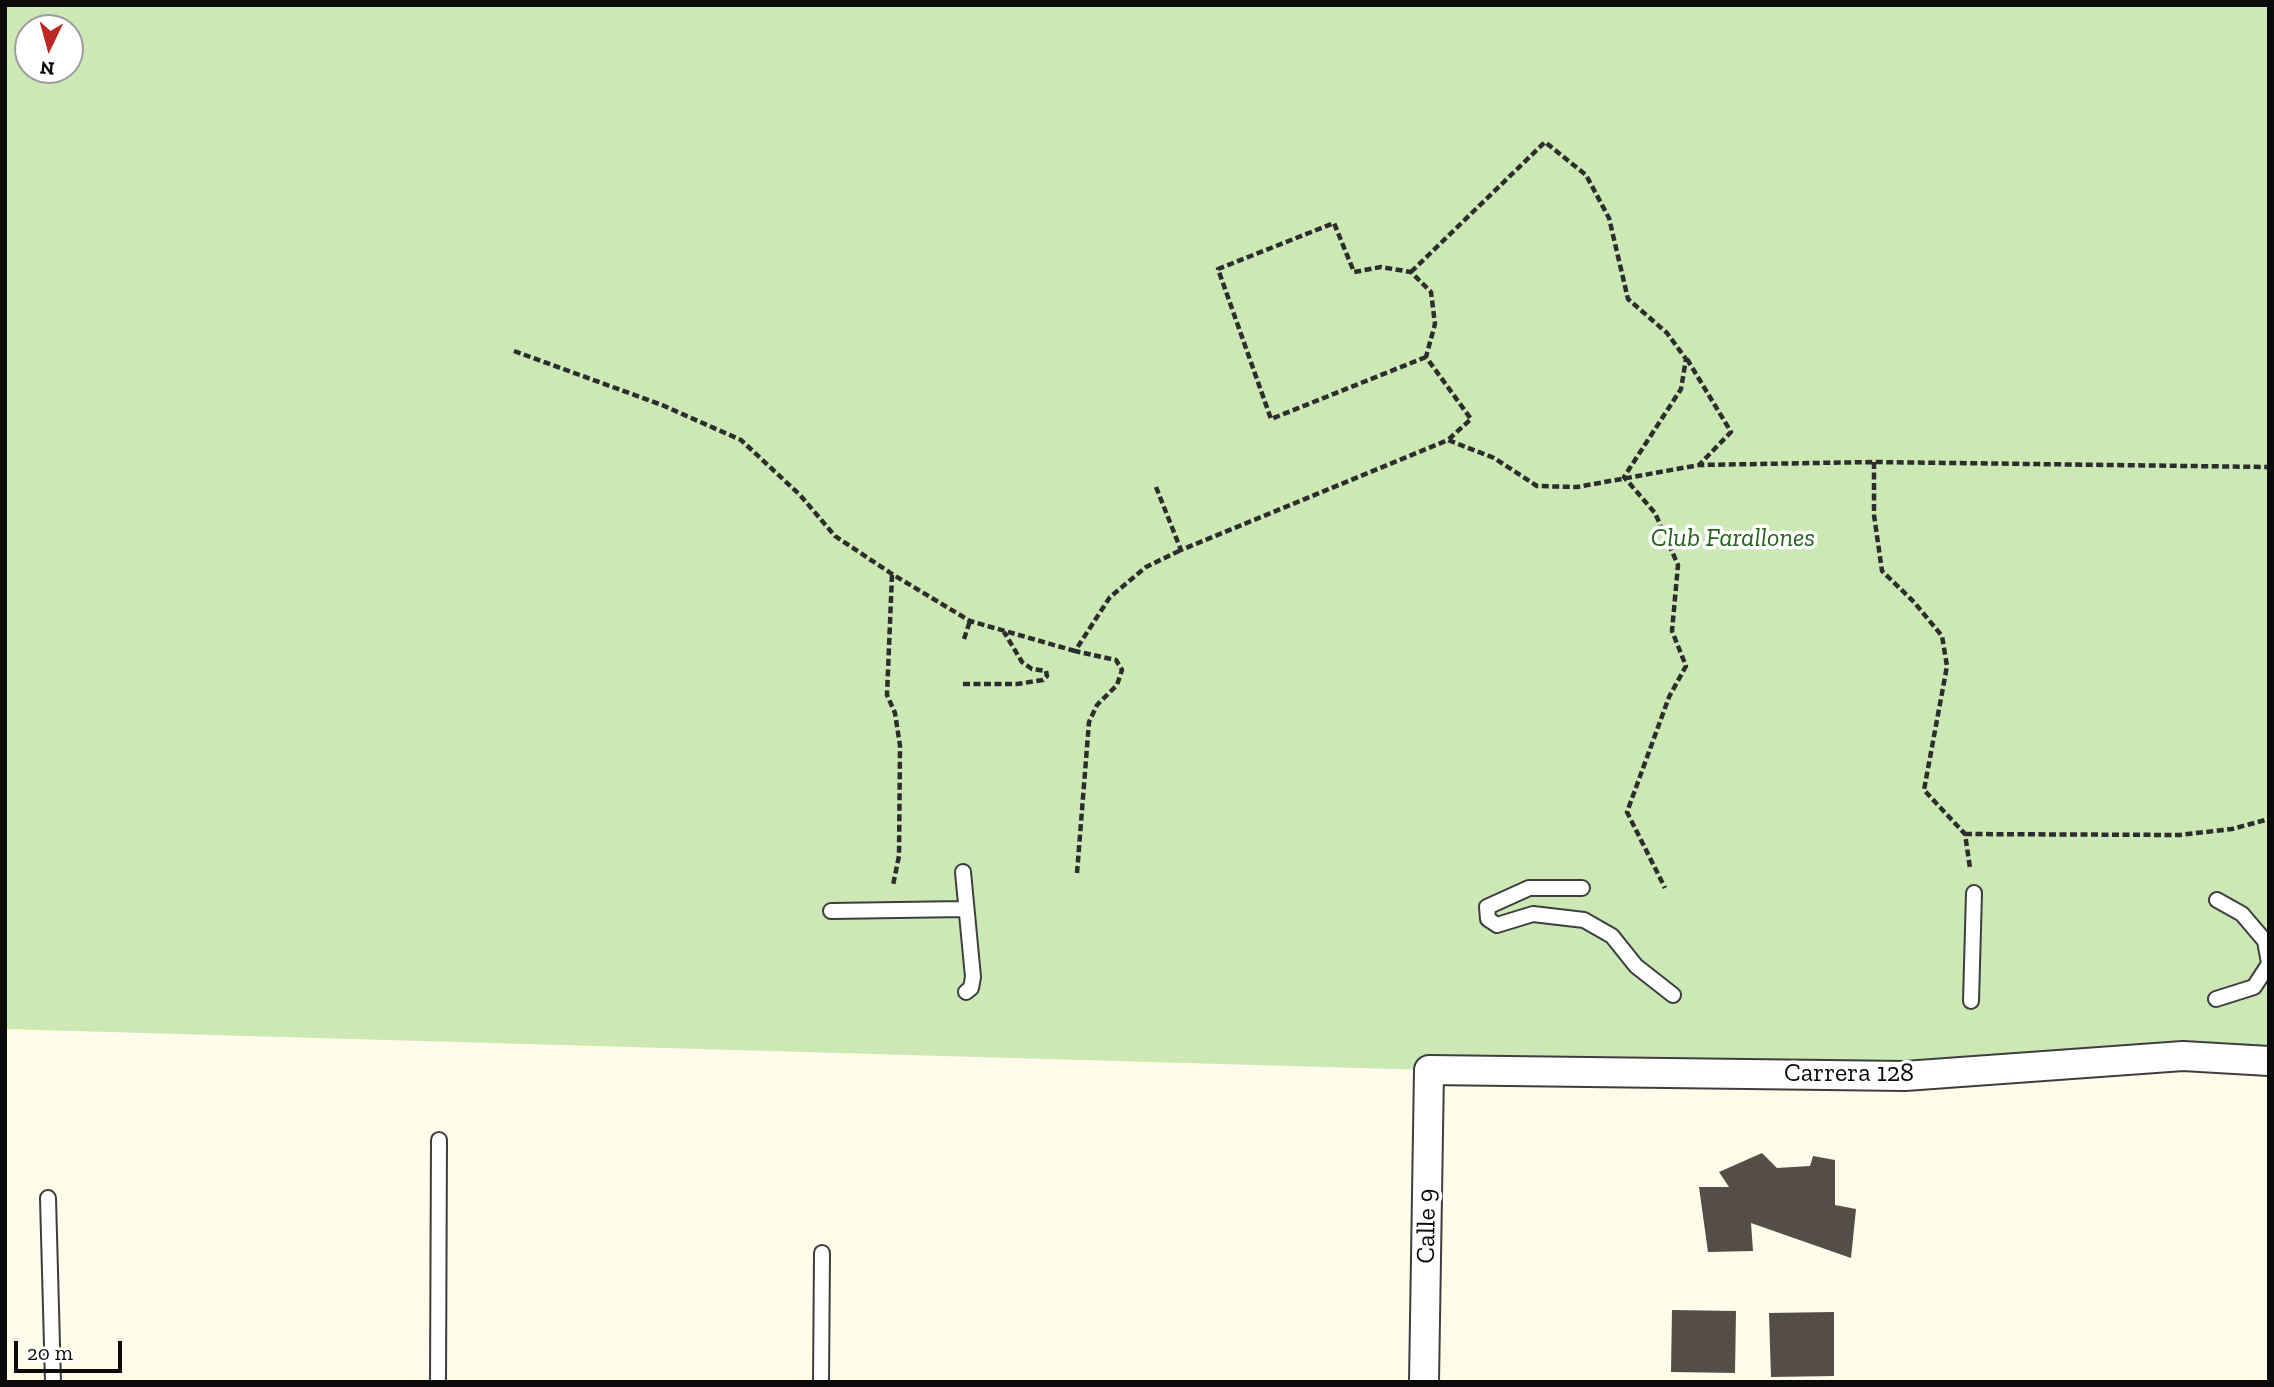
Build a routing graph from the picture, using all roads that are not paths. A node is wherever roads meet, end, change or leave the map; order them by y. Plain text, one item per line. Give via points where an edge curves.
1 (963, 872) dead end
2 (1582, 888) dead end
3 (1974, 893) road end
4 (2217, 900) dead end
5 (965, 909) junction
6 (831, 911) dead end
7 (2269, 963) edge
8 (966, 992) dead end
9 (1673, 995) dead end
10 (2216, 999) dead end
11 (1971, 1001) dead end
12 (2269, 1061) edge
13 (1429, 1070) joint
14 (439, 1140) dead end
15 (48, 1198) dead end
16 (822, 1253) dead end
17 (52, 1382) edge
18 (438, 1382) edge
19 (821, 1382) edge
20 (1424, 1382) edge

1 - 5 lane
2 - 9 lane via 1529,888 1487,907 1488,919 1497,925 1533,914 1584,920 1612,936 1636,966
3 - 11 lane
4 - 7 lane via 2242,914 2265,942
5 - 6 lane
5 - 8 lane via 973,977
7 - 10 lane via 2254,987
12 - 13 street, Carrera 128 via 2183,1056 1905,1076
13 - 20 street, Calle 9
14 - 18 lane
15 - 17 lane
16 - 19 lane

